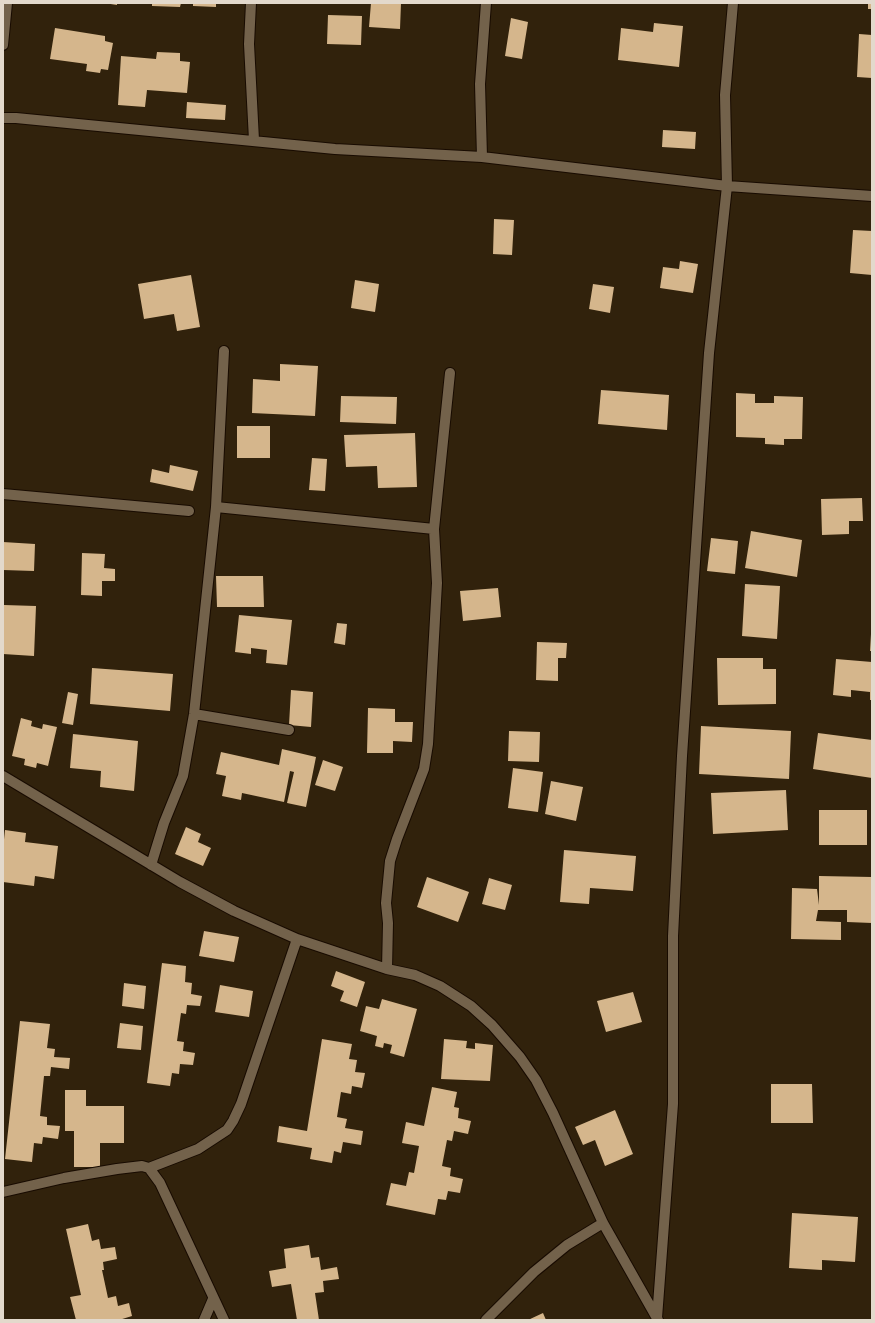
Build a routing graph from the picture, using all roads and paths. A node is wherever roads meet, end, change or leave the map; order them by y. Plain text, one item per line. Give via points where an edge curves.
1 (7, 3) edge
2 (251, 3) edge
3 (486, 3) edge
4 (733, 3) edge
5 (3, 45) edge
6 (3, 118) edge
7 (254, 140) junction
8 (482, 157) junction
9 (727, 186) junction
10 (872, 196) edge
11 (224, 351) dead end
12 (450, 373) dead end
13 (3, 494) edge
14 (216, 507) junction
15 (189, 511) dead end
16 (434, 529) junction
17 (194, 714) junction
18 (289, 730) dead end
19 (3, 776) edge
20 (151, 865) junction
21 (297, 938) junction
22 (387, 968) junction
23 (149, 1168) junction
24 (3, 1192) edge
25 (603, 1223) junction
26 (213, 1299) junction
27 (657, 1319) edge
28 (204, 1320) edge
29 (224, 1320) edge
30 (486, 1320) edge

1 - 5 street
2 - 7 street via 249,44
3 - 8 street via 480,84
4 - 9 street via 725,95
6 - 7 street
7 - 8 street via 335,149
8 - 9 street
9 - 10 street
9 - 27 street via 709,353 690,624 673,936 673,1104
11 - 14 street
12 - 16 street
13 - 15 street
14 - 16 street
14 - 17 street
16 - 22 street via 437,583 428,744 424,769 390,861 386,903
17 - 18 street
17 - 20 street via 183,776
19 - 20 street
20 - 21 street via 234,911
21 - 22 street
21 - 23 street via 233,1121 227,1130 198,1149
22 - 25 street via 415,975 440,986 471,1006 520,1057 536,1080 553,1113
23 - 24 street via 142,1166 117,1169
23 - 26 street via 160,1183
25 - 27 street
25 - 30 street via 567,1245 534,1272
26 - 28 street
26 - 29 street

